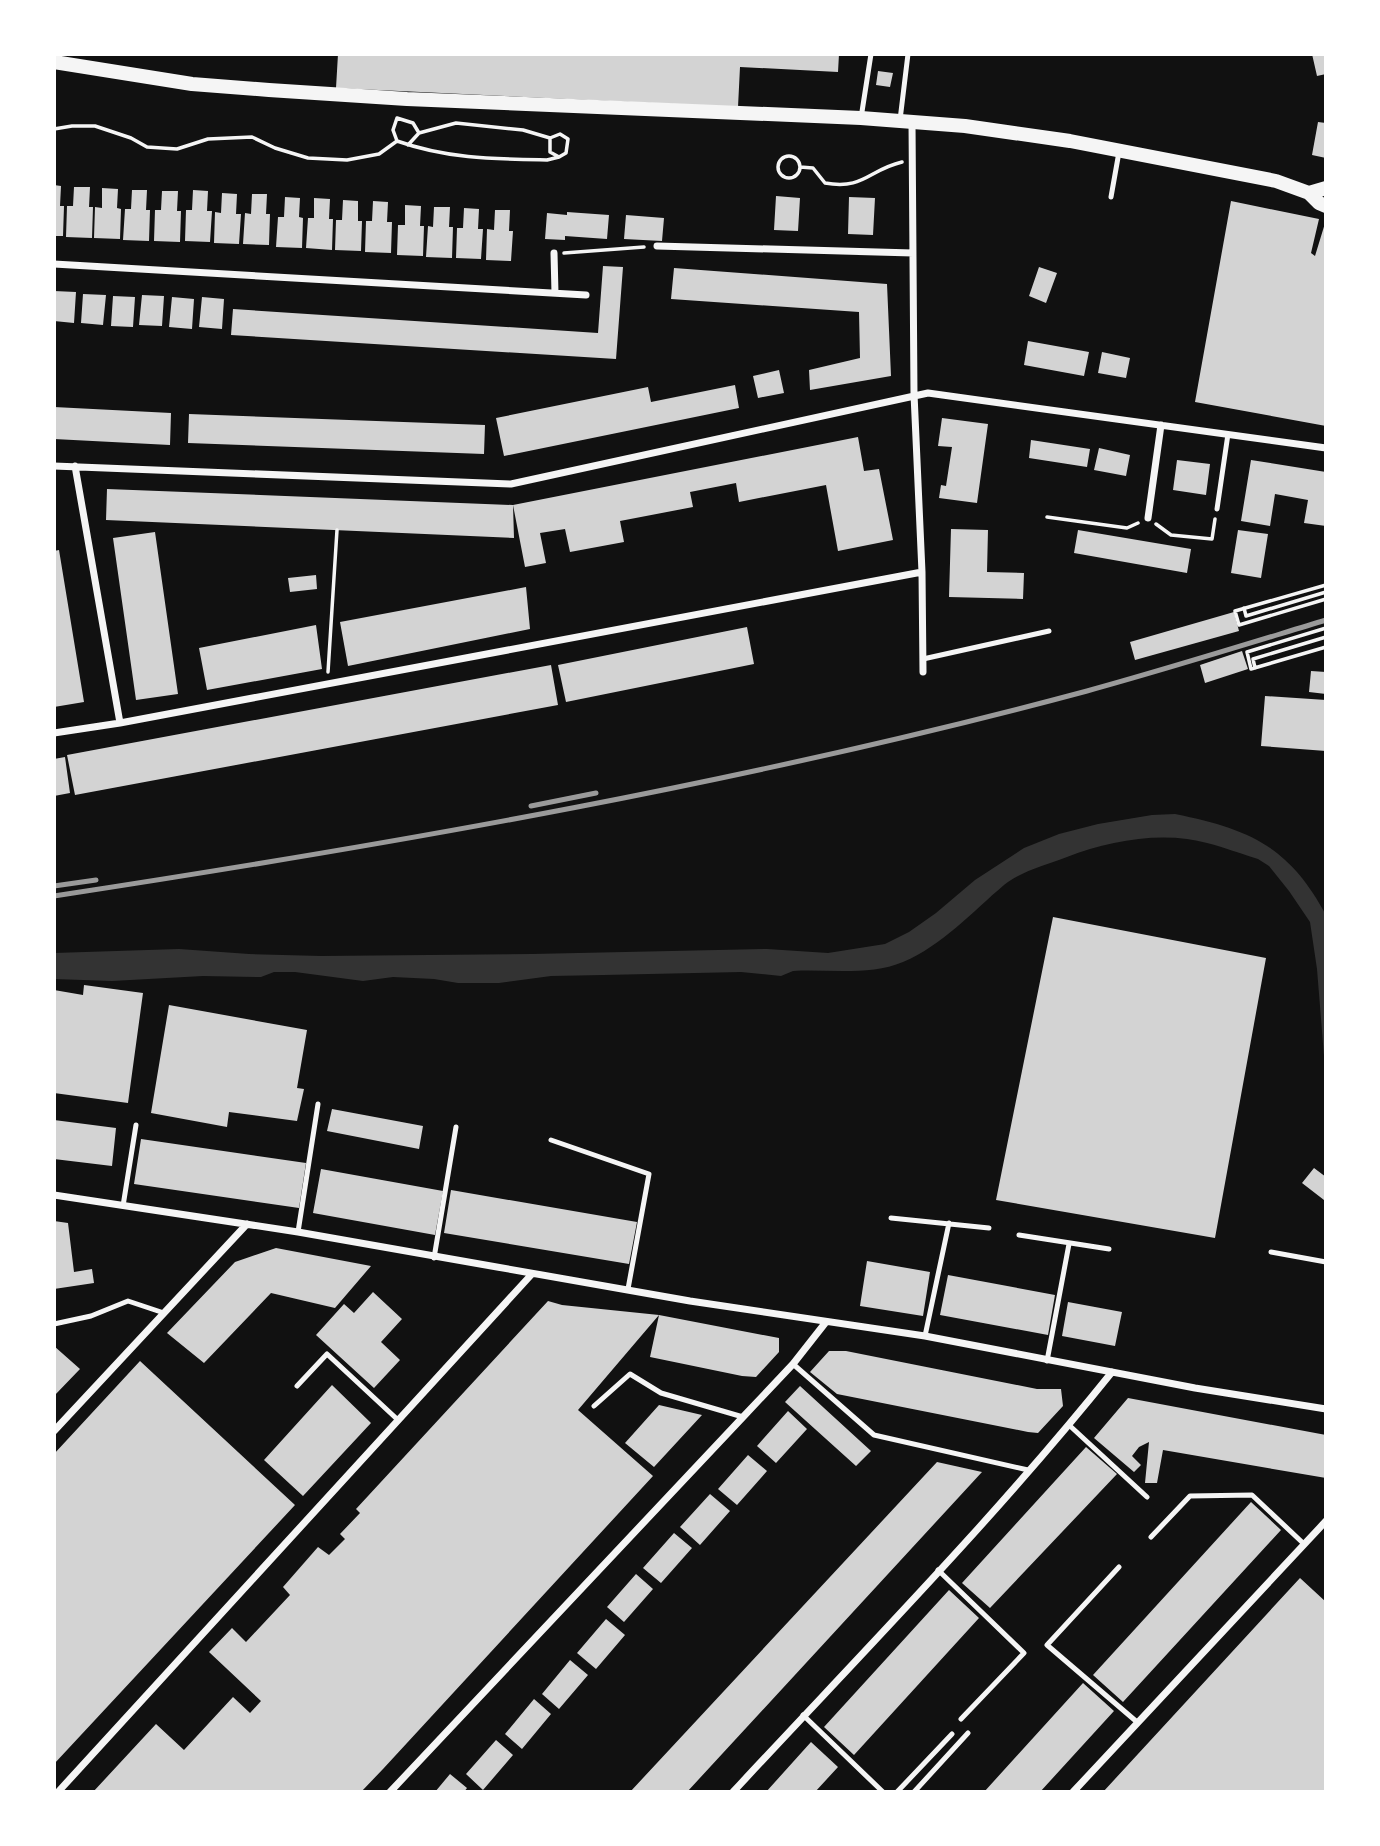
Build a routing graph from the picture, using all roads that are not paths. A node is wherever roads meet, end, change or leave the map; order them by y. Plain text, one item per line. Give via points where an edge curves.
1 (908, 54) edge
2 (872, 56) edge
3 (54, 62) edge
4 (861, 118) junction
5 (906, 121) junction
6 (1119, 150) junction
7 (1326, 188) edge
8 (1309, 193) junction
9 (1111, 197) dead end
10 (1326, 206) edge
11 (657, 247) road end
12 (554, 253) road end
13 (913, 253) junction
14 (54, 264) edge
15 (555, 293) junction
16 (586, 295) dead end
17 (914, 394) junction
18 (1161, 425) junction
19 (1228, 434) junction
20 (1326, 448) edge
21 (54, 466) edge
22 (75, 466) junction
23 (1217, 509) road end
24 (1148, 518) road end
25 (922, 572) junction
26 (1049, 631) dead end
27 (923, 659) junction
28 (923, 672) dead end
29 (120, 723) junction
30 (54, 733) edge
31 (317, 1104) dead end
32 (136, 1125) dead end
33 (456, 1127) dead end
34 (551, 1140) dead end
35 (54, 1195) edge
36 (123, 1206) junction
37 (891, 1218) dead end
38 (949, 1223) junction
39 (247, 1224) junction
40 (989, 1228) dead end
41 (298, 1232) junction
42 (1019, 1235) dead end
43 (1069, 1244) junction
44 (1110, 1249) dead end
45 (1271, 1252) dead end
46 (434, 1258) junction
47 (1326, 1262) edge
48 (531, 1275) junction
49 (628, 1289) junction
50 (164, 1313) junction
51 (826, 1322) junction
52 (54, 1324) edge
53 (925, 1336) junction
54 (1047, 1361) junction
55 (793, 1364) junction
56 (1112, 1372) junction
57 (297, 1386) dead end
58 (594, 1406) dead end
59 (1326, 1409) edge
60 (743, 1417) junction
61 (398, 1420) junction
62 (1069, 1425) junction
63 (54, 1431) edge
64 (1028, 1470) junction
65 (1147, 1497) dead end
66 (1326, 1521) edge
67 (1151, 1537) dead end
68 (1304, 1544) junction
69 (1119, 1567) dead end
70 (938, 1570) junction
71 (803, 1716) junction
72 (961, 1719) dead end
73 (1138, 1722) junction
74 (968, 1733) dead end
75 (952, 1734) dead end
76 (61, 1791) edge
77 (390, 1792) edge
78 (733, 1792) edge
79 (883, 1792) edge
80 (897, 1792) edge
81 (914, 1792) edge
82 (1073, 1792) edge

1 - 5 lane
2 - 4 lane
3 - 4 main road via 192,84 269,90
4 - 5 main road
5 - 6 main road via 999,130
5 - 13 street via 912,162
6 - 8 main road via 1276,181
6 - 9 lane
7 - 8 main road
8 - 10 main road
11 - 13 street
12 - 15 street
13 - 17 street
14 - 15 street
15 - 16 street
17 - 18 street
17 - 22 street via 511,484
17 - 25 street
18 - 19 street
18 - 24 street
19 - 20 street
19 - 23 lane
21 - 22 street
22 - 29 street
25 - 27 street
25 - 29 street
26 - 27 lane
27 - 28 street
29 - 30 street
31 - 41 lane
32 - 36 lane
33 - 46 lane
34 - 49 lane via 649,1174
35 - 36 street
36 - 39 street
37 - 38 lane
38 - 40 lane
38 - 53 lane
39 - 41 street
39 - 50 street
41 - 46 street
42 - 43 lane
43 - 44 lane
43 - 54 lane
45 - 47 lane
46 - 48 street
48 - 49 street
48 - 61 street
49 - 51 street
50 - 52 lane via 128,1301
50 - 63 street
51 - 53 street
51 - 55 street
53 - 54 street
54 - 56 street
55 - 60 street
55 - 64 lane via 874,1435
56 - 59 street
56 - 62 street
57 - 61 lane via 327,1354
58 - 60 lane via 630,1374 662,1393
60 - 77 street
61 - 76 street
62 - 64 street
62 - 65 lane
64 - 70 street
66 - 68 street
67 - 68 lane via 1190,1496 1252,1495
68 - 73 street
69 - 73 lane via 1047,1645
70 - 71 street
70 - 72 lane via 1024,1653
71 - 78 street
71 - 79 lane
73 - 82 street
74 - 81 lane
75 - 80 lane

